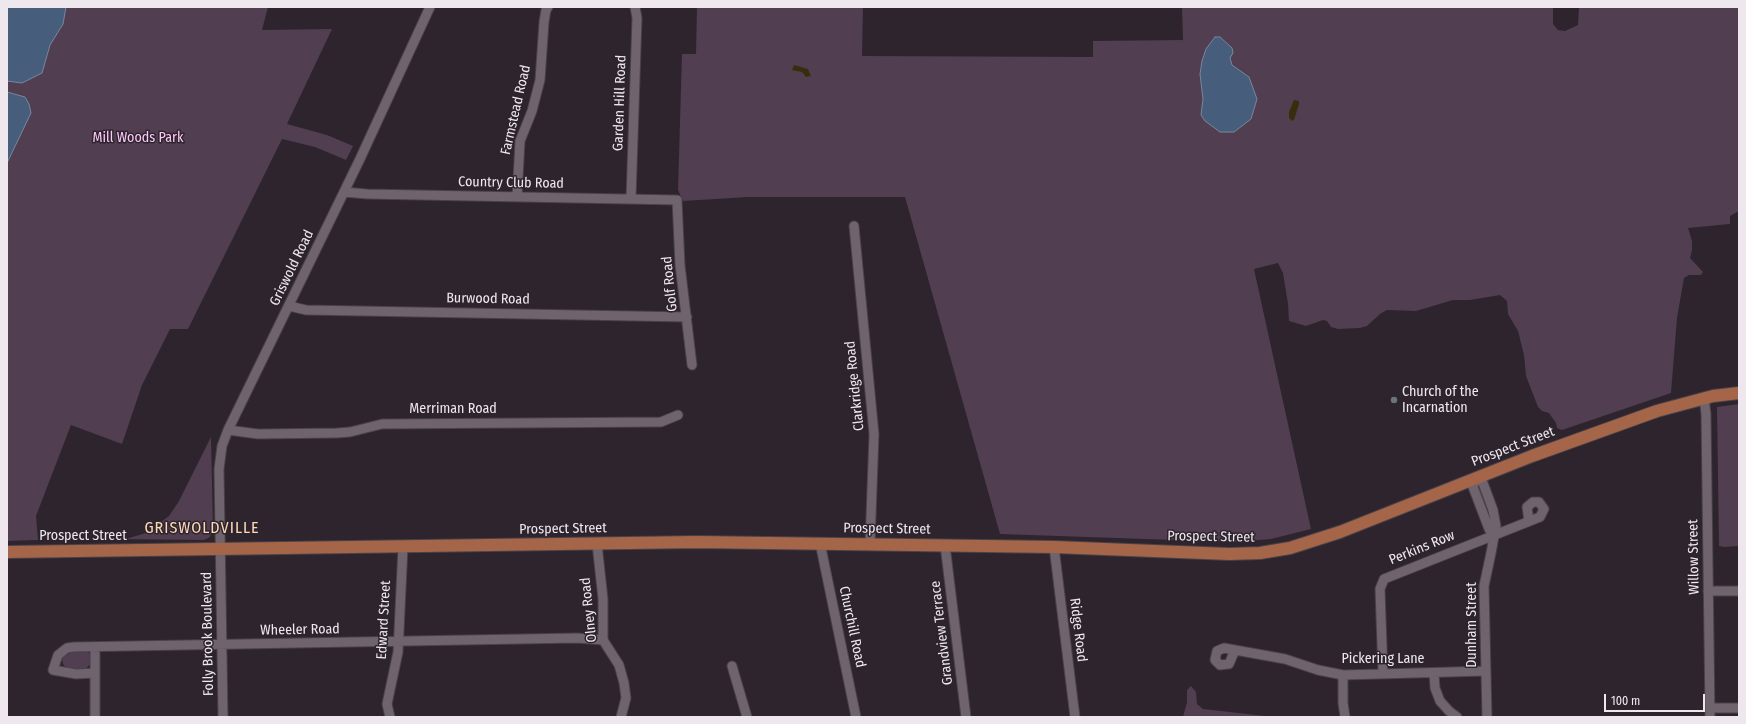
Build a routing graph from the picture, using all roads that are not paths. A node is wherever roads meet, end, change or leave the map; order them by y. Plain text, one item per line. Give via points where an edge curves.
1 (430, 7) edge
2 (548, 7) edge
3 (636, 7) edge
4 (344, 192) junction
5 (517, 196) junction
6 (632, 199) junction
7 (677, 200) joint
8 (854, 226) dead end
9 (289, 306) junction
10 (687, 317) junction
11 (692, 365) dead end
12 (1739, 393) edge
13 (1704, 398) junction
14 (678, 415) dead end
15 (228, 430) junction
16 (1475, 478) junction
17 (1529, 521) dead end
18 (1494, 534) junction
19 (820, 543) junction
20 (597, 544) junction
21 (870, 544) junction
22 (945, 545) junction
23 (403, 547) junction
24 (1054, 547) junction
25 (221, 550) junction
26 (7, 552) edge
27 (1708, 591) junction
28 (1739, 591) edge
29 (603, 640) junction
30 (399, 642) junction
31 (222, 645) junction
32 (95, 646) junction
33 (1235, 650) dead end
34 (732, 666) dead end
35 (1486, 671) junction
36 (1434, 673) junction
37 (95, 674) junction
38 (1343, 674) junction
39 (1383, 674) junction
40 (1739, 708) edge
41 (1710, 712) edge
42 (96, 717) edge
43 (223, 717) edge
44 (390, 717) edge
45 (621, 717) edge
46 (747, 717) edge
47 (856, 717) edge
48 (966, 717) edge
49 (1075, 717) edge
50 (1345, 717) edge
51 (1456, 717) edge
52 (1487, 717) edge

1 - 4 street, Griswold Road
2 - 5 street, Farmstead Road via 544,22 540,80 532,111 520,141
3 - 6 street, Garden Hill Road
4 - 5 street, Country Club Road
4 - 9 street, Griswold Road
5 - 6 street, Country Club Road
6 - 7 street, Country Club Road
7 - 10 street, Golf Road via 680,265
8 - 21 street, Clarkridge Road via 874,434
9 - 10 street, Burwood Road via 314,310
9 - 15 street, Griswold Road
10 - 11 street, Golf Road
12 - 13 main road, Prospect Street
13 - 16 main road, Prospect Street via 1644,415
13 - 27 street, Willow Street
14 - 15 street, Merriman Road via 661,422 382,424 336,433 258,434
15 - 25 street, Griswold Road via 219,463
16 - 18 street via 1473,487 1489,529
16 - 24 main road, Prospect Street via 1340,532 1268,552 1229,554
17 - 18 street, Perkins Row
18 - 35 street, Dunham Street via 1484,586
18 - 39 street, Perkins Row via 1384,579 1380,589
19 - 20 main road, Prospect Street
19 - 21 main road, Prospect Street
19 - 47 street, Churchill Road
20 - 23 main road, Prospect Street
20 - 29 street, Olney Road via 603,599
21 - 22 main road, Prospect Street
22 - 24 main road, Prospect Street
22 - 48 street, Grandview Terrace
23 - 25 main road, Prospect Street
23 - 30 street, Edward Street
24 - 49 street, Ridge Road
25 - 26 main road, Prospect Street
25 - 31 street, Folly Brook Boulevard
27 - 28 street
27 - 41 street, Willow Street
29 - 30 street, Wheeler Road via 577,638
29 - 45 street, Olney Road via 619,665 623,678 626,698
30 - 31 street, Wheeler Road
30 - 44 street, Edward Street via 387,698
31 - 32 street, Wheeler Road
31 - 43 street, Folly Brook Boulevard
32 - 37 street
32 - 37 street, Wheeler Road via 74,647 62,651 53,670
33 - 38 street, Pickering Lane via 1285,659 1326,672
34 - 46 street
35 - 36 street, Pickering Lane
35 - 52 street, Dunham Street
36 - 39 street, Pickering Lane
36 - 51 street via 1435,688 1440,701
37 - 42 street
38 - 39 street, Pickering Lane
38 - 50 street
40 - 41 street

